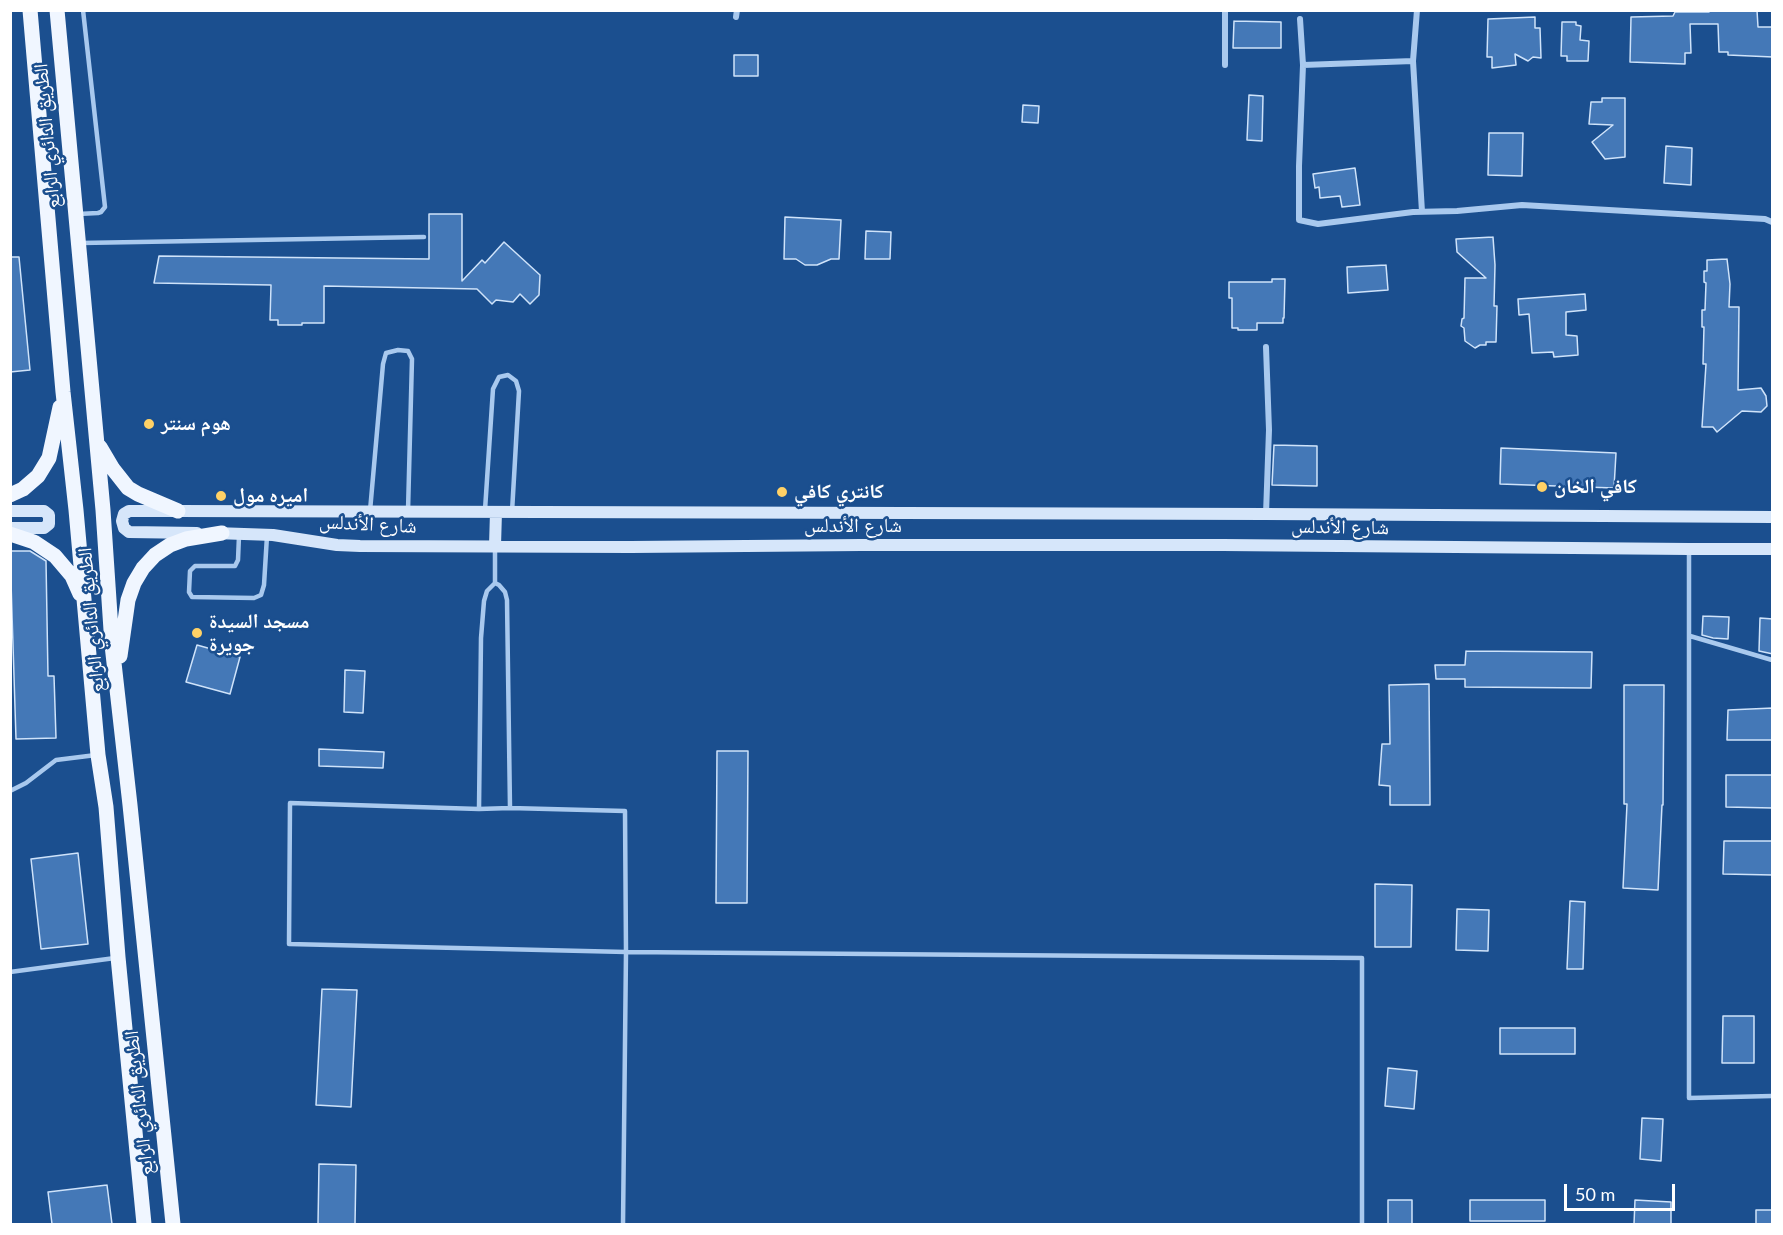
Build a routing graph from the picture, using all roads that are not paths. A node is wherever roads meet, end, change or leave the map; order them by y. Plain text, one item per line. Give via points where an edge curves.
1 (30, 10) edge
2 (57, 10) edge
3 (83, 10) edge
4 (1225, 10) edge
5 (1417, 10) edge
6 (1300, 19) dead end
7 (1413, 61) junction
8 (1225, 65) dead end
9 (1303, 65) junction
10 (1422, 212) junction
11 (75, 214) junction
12 (1773, 222) edge
13 (424, 237) dead end
14 (78, 243) junction
15 (1266, 347) dead end
16 (63, 392) junction
17 (97, 442) junction
18 (10, 495) edge
19 (10, 511) edge
20 (178, 511) junction
21 (370, 511) junction
22 (408, 512) junction
23 (490, 512) junction
24 (512, 512) junction
25 (1266, 514) junction
26 (1773, 517) edge
27 (10, 528) edge
28 (222, 533) junction
29 (239, 533) junction
30 (10, 534) edge
31 (267, 534) junction
32 (495, 546) junction
33 (1689, 549) junction
34 (1773, 549) edge
35 (495, 583) junction
36 (86, 609) junction
37 (1690, 636) junction
38 (1773, 660) edge
39 (116, 683) junction
40 (99, 755) junction
41 (10, 791) edge
42 (510, 808) junction
43 (479, 809) junction
44 (626, 952) junction
45 (118, 957) junction
46 (10, 972) edge
47 (1773, 1096) edge
48 (144, 1224) edge
49 (172, 1224) edge
50 (624, 1224) edge
51 (1362, 1224) edge

1 - 16 main road, الطريق الدائري الرابع
2 - 11 main road, الطريق الدائري الرابع
3 - 11 lane via 105,207 98,213
4 - 8 street
5 - 7 street
6 - 9 street
7 - 9 street
7 - 10 street
9 - 10 street via 1299,220 1318,224
10 - 12 street via 1522,205
11 - 14 main road, الطريق الدائري الرابع
13 - 14 lane
14 - 17 main road, الطريق الدائري الرابع
15 - 25 street
16 - 18 main road via 49,458 38,476
16 - 36 main road, الطريق الدائري الرابع
17 - 20 main road via 128,488
17 - 39 main road, الطريق الدائري الرابع
19 - 27 main road via 44,511 49,515 49,524 44,528
20 - 21 main road, شارع الأندلس
20 - 28 main road, شارع الأندلس via 129,511 122,521 129,532
21 - 22 main road, شارع الأندلس
21 - 22 lane via 382,364 386,353 398,350 408,351 412,359
22 - 23 main road, شارع الأندلس
23 - 24 main road, شارع الأندلس
23 - 24 lane via 493,389 499,377 508,375 516,381 519,391
23 - 32 main road
24 - 25 main road, شارع الأندلس
25 - 26 main road, شارع الأندلس
28 - 29 main road, شارع الأندلس
28 - 39 main road via 170,545 143,568 128,600
29 - 31 main road, شارع الأندلس
29 - 31 lane via 235,566 195,566 190,571 192,597 261,595
30 - 36 main road via 34,542 55,556 72,576
31 - 32 main road, شارع الأندلس via 337,545
32 - 33 main road, شارع الأندلس
32 - 35 lane
33 - 34 main road, شارع الأندلس
33 - 37 lane
35 - 42 lane via 503,588 507,600
35 - 43 lane via 483,602
36 - 40 main road, الطريق الدائري الرابع
37 - 38 lane
37 - 47 lane via 1689,1098
39 - 49 main road, الطريق الدائري الرابع
40 - 41 lane via 56,760
40 - 45 main road, الطريق الدائري الرابع
42 - 43 lane
42 - 44 lane via 624,811
43 - 44 lane via 290,803 289,944
44 - 50 lane
44 - 51 lane via 1362,958
45 - 46 lane
45 - 48 main road, الطريق الدائري الرابع

